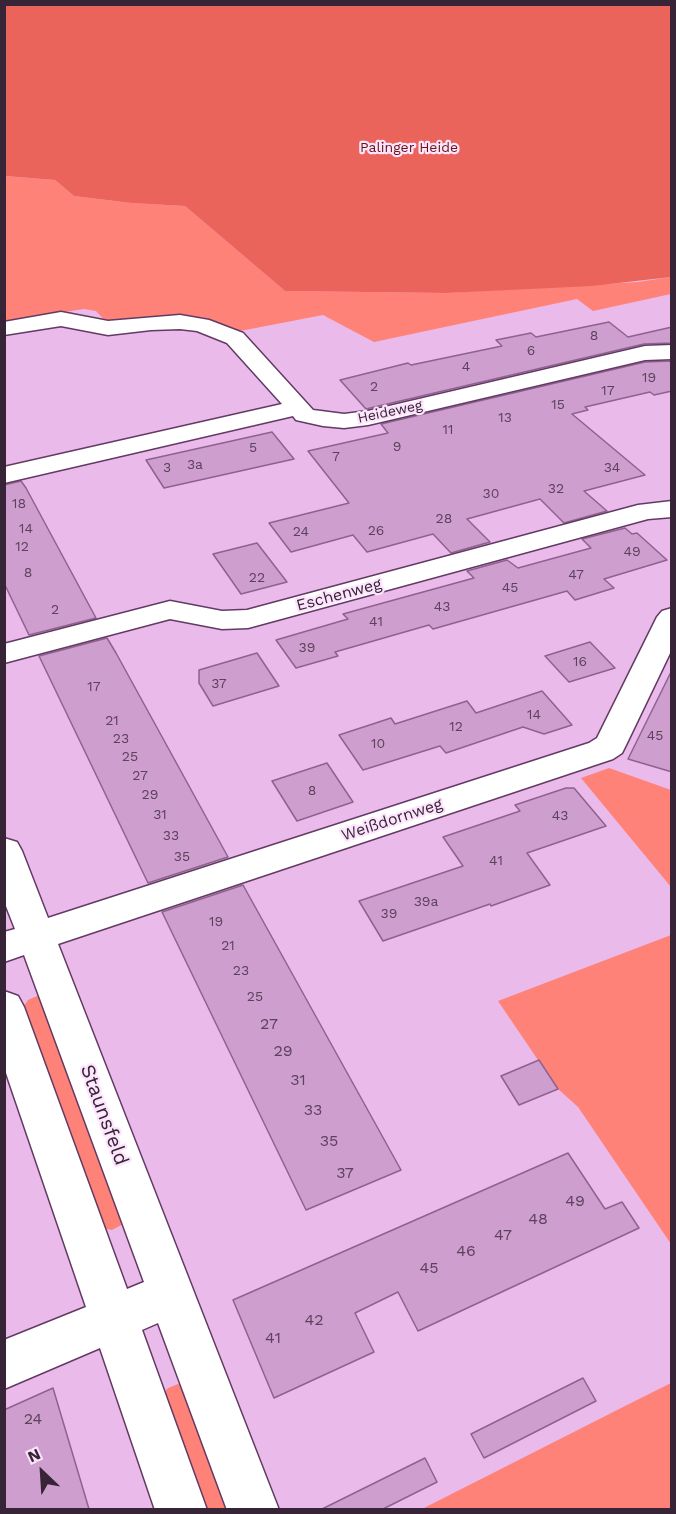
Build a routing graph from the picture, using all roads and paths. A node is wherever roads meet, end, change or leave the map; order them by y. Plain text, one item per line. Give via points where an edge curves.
1 (4, 329) edge
2 (672, 352) edge
3 (298, 408) junction
4 (4, 475) edge
5 (672, 509) edge
6 (672, 617) edge
7 (4, 654) edge
8 (4, 852) edge
9 (21, 941) edge
10 (4, 1007) edge
11 (171, 1294) junction
12 (113, 1319) junction
13 (4, 1365) edge
14 (181, 1509) edge
15 (254, 1509) edge

1 - 3 street via 61,319 108,328 150,322 201,325 235,338
2 - 3 street, Heideweg via 645,353 368,418 323,419 306,415
3 - 4 street
5 - 7 street, Eschenweg via 647,511 248,619 222,620 170,610
6 - 9 street, Weißdornweg via 610,746 602,751
8 - 9 street, Staunsfeld
9 - 11 street, Staunsfeld
10 - 12 street
11 - 12 street
11 - 15 street, Staunsfeld
12 - 13 street
12 - 14 street

